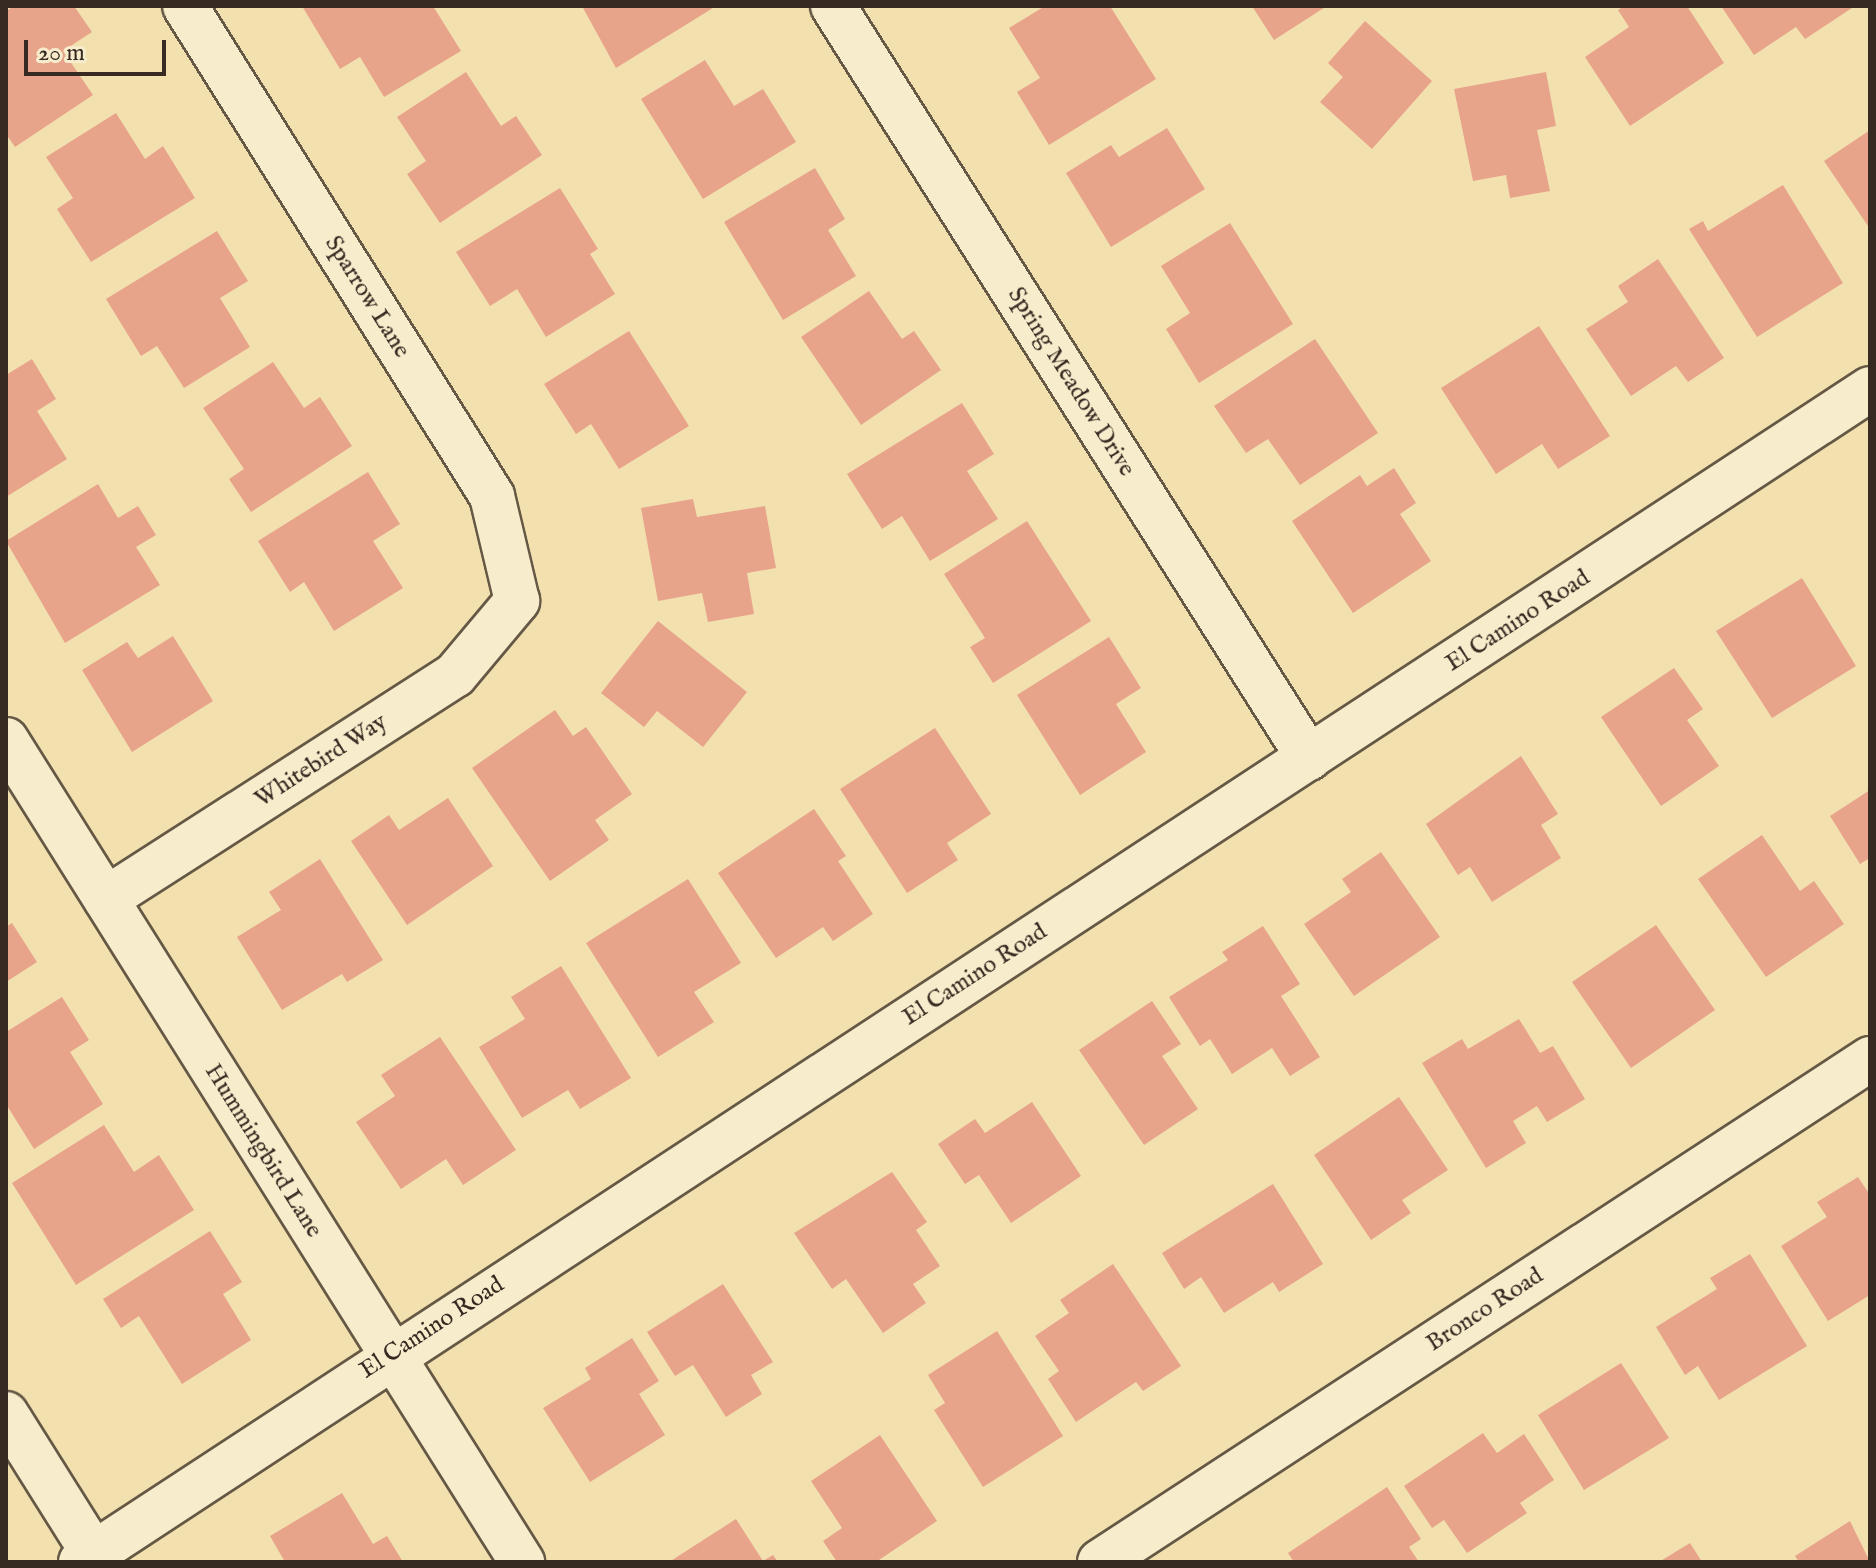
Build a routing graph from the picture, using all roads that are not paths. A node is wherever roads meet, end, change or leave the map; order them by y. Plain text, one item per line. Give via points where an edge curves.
1 (185, 6) edge
2 (833, 6) edge
3 (1870, 389) edge
4 (517, 601) joint
5 (6, 740) edge
6 (1309, 758) junction
7 (106, 899) junction
8 (1870, 1059) edge
9 (390, 1355) junction
10 (6, 1414) edge
11 (91, 1559) edge
12 (522, 1562) edge
13 (1100, 1562) edge

1 - 4 street, Sparrow Lane via 492,496
2 - 6 street, Spring Meadow Drive
3 - 6 street, El Camino Road
4 - 7 street, Whitebird Way via 455,675
5 - 7 street, Hummingbird Lane
6 - 9 street, El Camino Road
7 - 9 street, Hummingbird Lane
8 - 13 street, Bronco Road
9 - 11 street, El Camino Road
9 - 12 street, Hummingbird Lane
10 - 11 street

